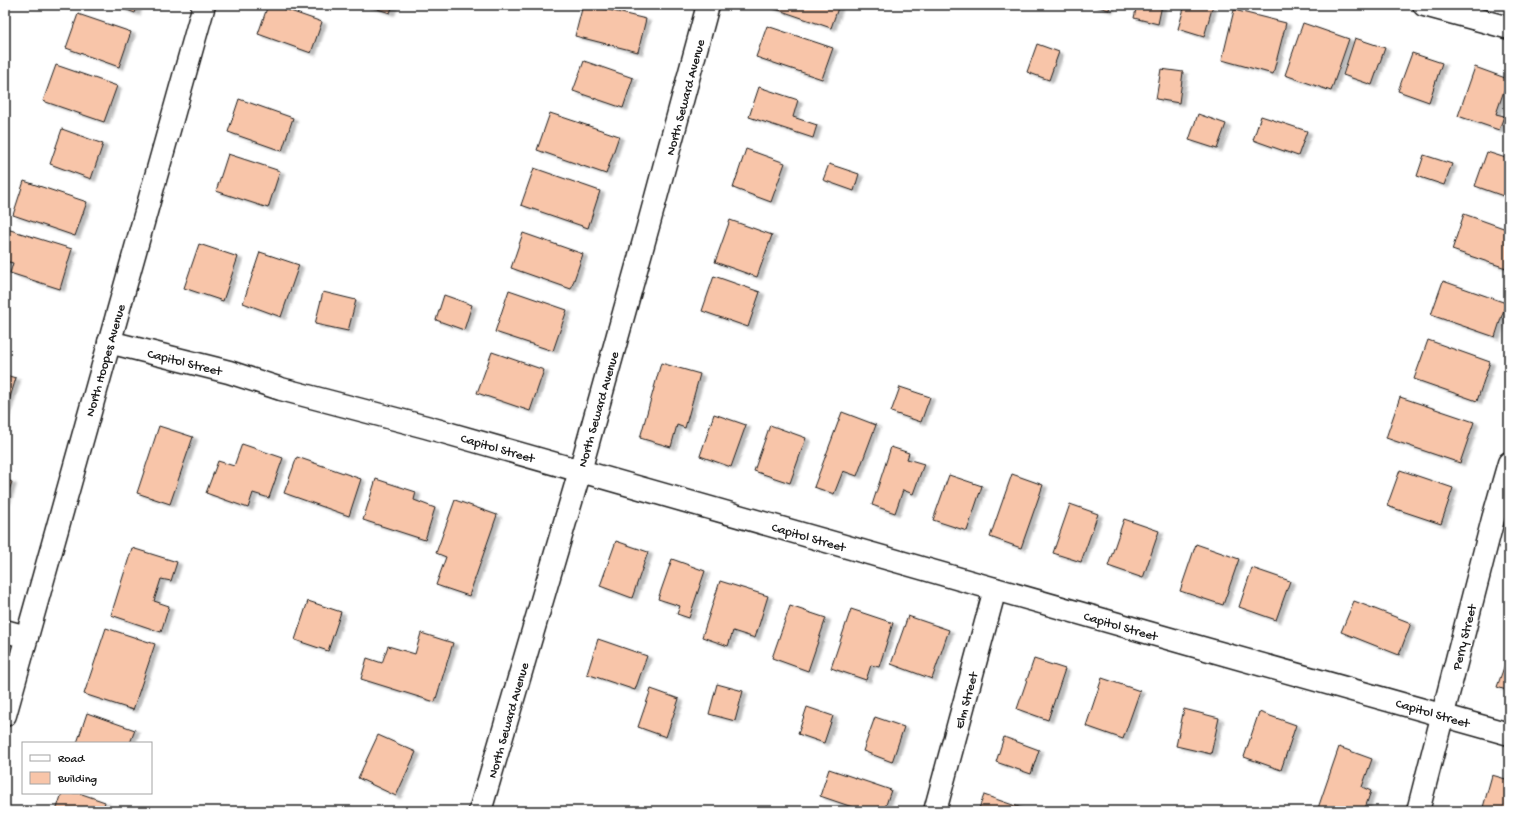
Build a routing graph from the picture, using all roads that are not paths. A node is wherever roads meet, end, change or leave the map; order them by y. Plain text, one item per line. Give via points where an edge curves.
1 (204, 5) edge
2 (708, 5) edge
3 (1424, 5) edge
4 (1509, 28) edge
5 (109, 342) junction
6 (1509, 463) edge
7 (580, 471) junction
8 (995, 589) junction
9 (5, 631) edge
10 (27, 637) junction
11 (5, 715) edge
12 (1443, 715) junction
13 (1509, 734) edge
14 (480, 811) edge
15 (935, 811) edge
16 (1418, 811) edge

1 - 5 street, North Hoopes Avenue
2 - 7 street, North Seward Avenue
3 - 4 street
5 - 7 street, Capitol Street via 229,372 281,389
5 - 10 street, North Hoopes Avenue
6 - 12 street, Perry Street
7 - 8 street, Capitol Street
7 - 14 street, North Seward Avenue
8 - 12 street, Capitol Street
8 - 15 street, Elm Street
9 - 10 street
10 - 11 street, North Hoopes Avenue
12 - 13 street, Capitol Street
12 - 16 street, Perry Street

